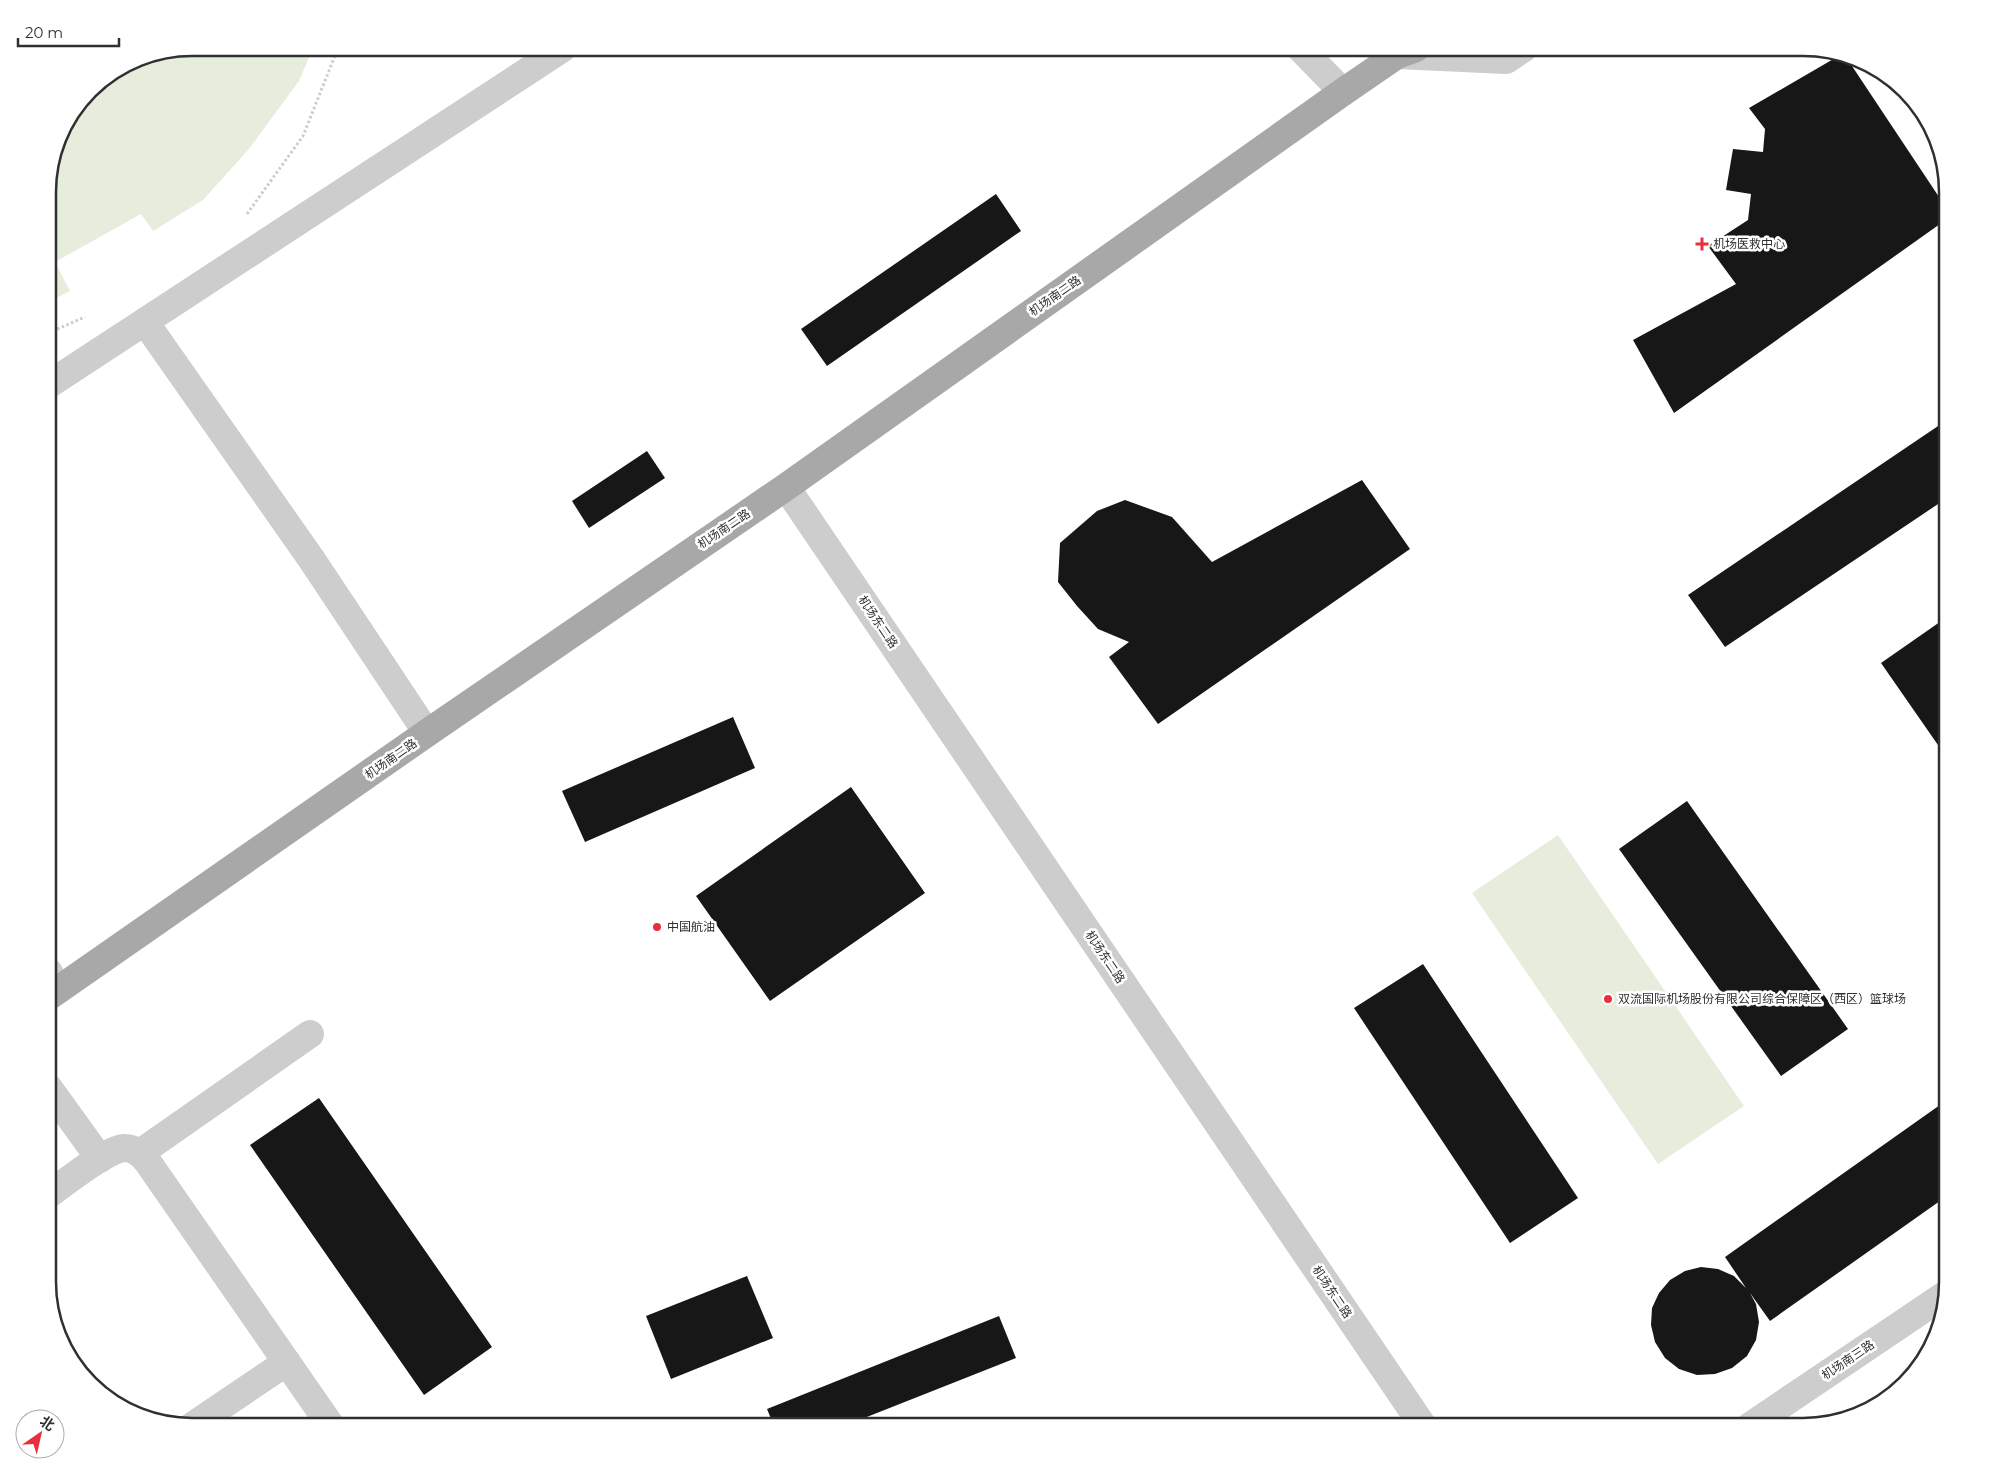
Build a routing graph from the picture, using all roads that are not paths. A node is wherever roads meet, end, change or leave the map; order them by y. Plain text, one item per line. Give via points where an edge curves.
1 (1308, 56) edge
2 (1393, 56) edge
3 (1470, 56) edge
4 (1512, 56) edge
5 (550, 57) edge
6 (1343, 92) junction
7 (146, 322) junction
8 (57, 379) edge
9 (786, 487) junction
10 (427, 733) junction
11 (57, 983) edge
12 (310, 1034) dead end
13 (57, 1099) edge
14 (140, 1153) junction
15 (100, 1159) junction
16 (57, 1189) edge
17 (1938, 1299) edge
18 (287, 1362) junction
19 (204, 1418) edge
20 (326, 1418) edge
21 (1419, 1418) edge
22 (1762, 1418) edge

1 - 6 street
2 - 6 main road, 机场南二路
3 - 4 street via 1506,60
5 - 7 street
6 - 9 main road, 机场南二路
7 - 8 street
7 - 10 street via 312,560
9 - 10 main road, 机场南二路
9 - 21 street, 机场东二路
10 - 11 main road, 机场南二路
12 - 14 street
13 - 15 street
14 - 15 street via 126,1148 112,1151
14 - 18 street
15 - 16 street
17 - 22 street, 机场南三路
18 - 19 street
18 - 20 street

